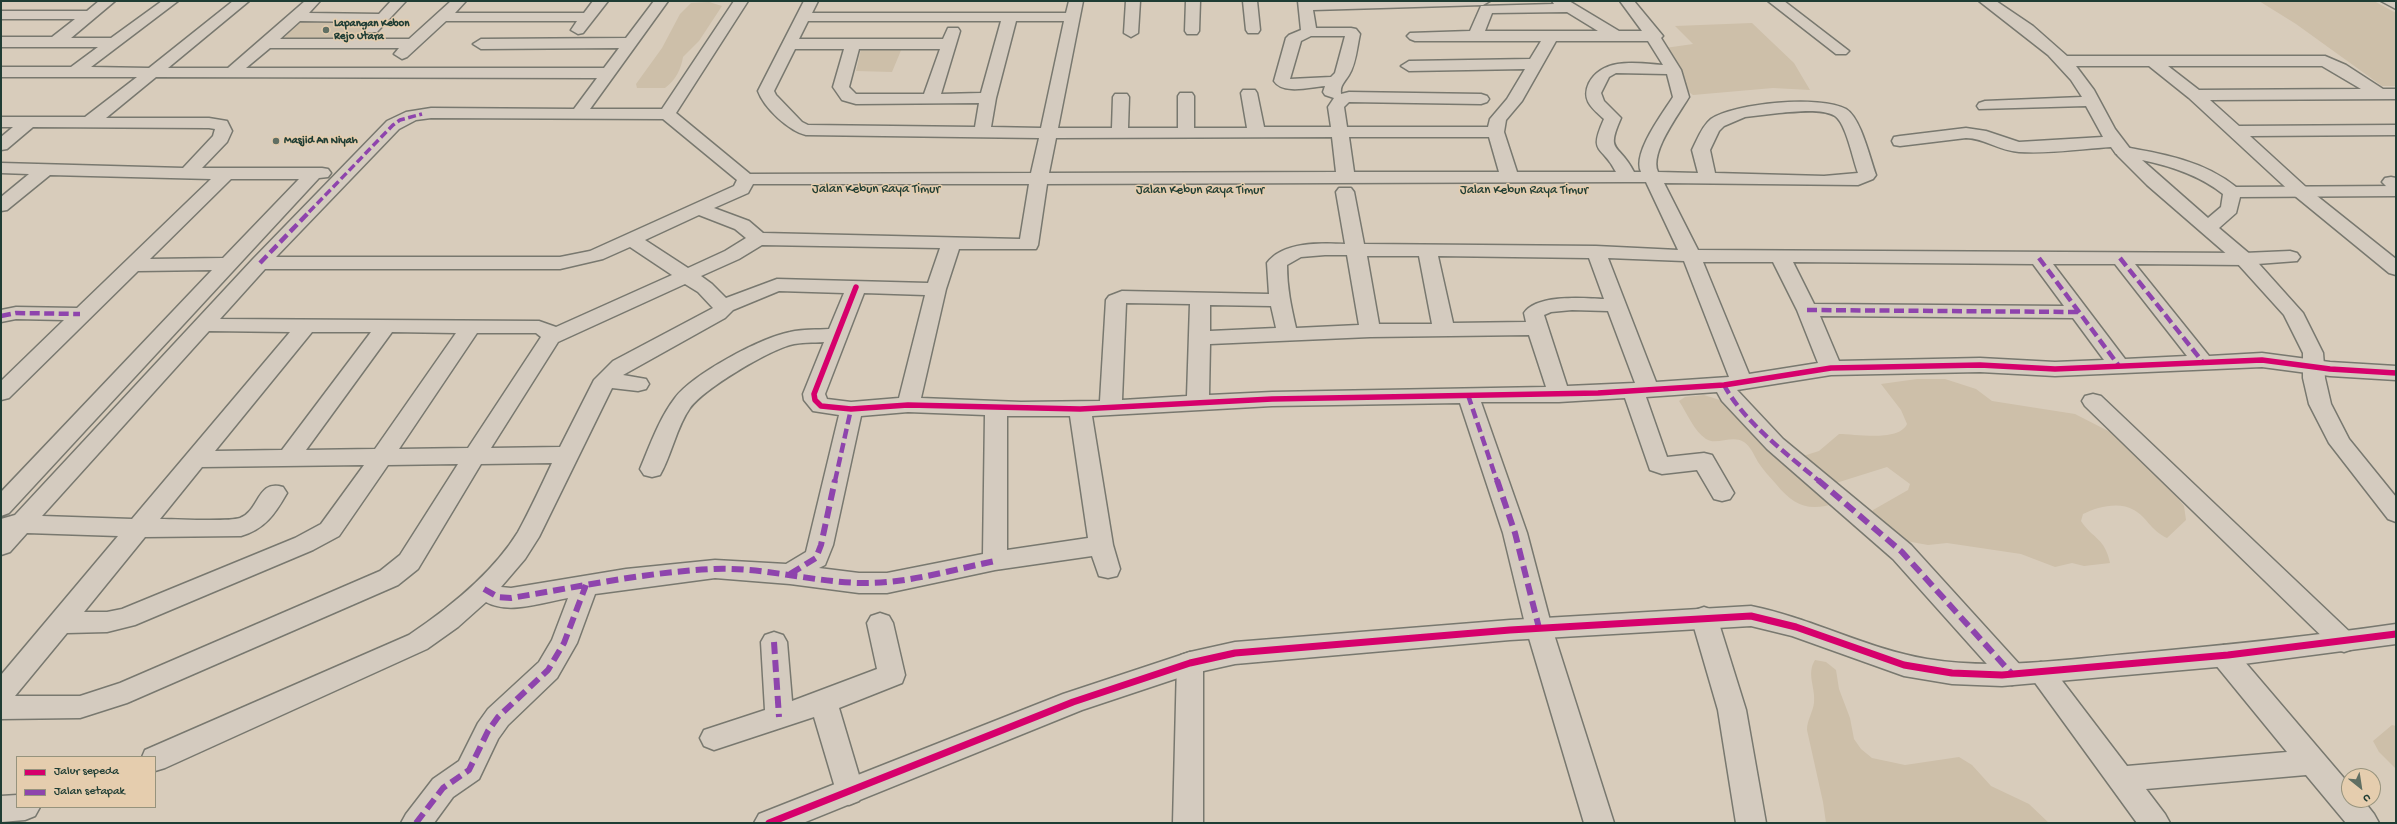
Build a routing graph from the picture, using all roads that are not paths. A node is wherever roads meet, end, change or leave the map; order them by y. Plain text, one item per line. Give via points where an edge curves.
1 (108, 1) edge
2 (171, 1) edge
3 (242, 1) edge
4 (313, 1) edge
5 (399, 1) edge
6 (459, 1) edge
7 (601, 1) edge
8 (661, 1) edge
9 (741, 1) edge
10 (811, 1) edge
11 (1076, 1) edge
12 (1133, 1) edge
13 (1193, 1) edge
14 (1250, 1) edge
15 (1626, 1) edge
16 (1775, 1) edge
17 (1986, 1) edge
18 (2388, 1) edge
19 (1305, 4) edge
20 (1483, 4) edge
21 (1565, 4) edge
22 (2396, 5) edge
23 (1, 15) edge
24 (91, 15) junction
25 (298, 17) junction
26 (442, 17) junction
27 (502, 17) junction
28 (587, 17) junction
29 (804, 17) junction
30 (958, 17) junction
31 (1010, 17) junction
32 (1074, 17) junction
33 (381, 18) junction
34 (1416, 20) junction
35 (1253, 30) dead end
36 (1192, 31) dead end
37 (1131, 32) dead end
38 (1309, 32) junction
39 (1476, 36) junction
40 (1551, 36) junction
41 (1616, 36) junction
42 (1655, 36) junction
43 (1, 42) edge
44 (56, 42) junction
45 (114, 43) junction
46 (264, 43) junction
47 (631, 43) junction
48 (359, 44) junction
49 (412, 44) junction
50 (569, 44) junction
51 (790, 44) junction
52 (853, 44) junction
53 (949, 44) junction
54 (1841, 51) dead end
55 (472, 52) junction
56 (2062, 61) junction
57 (2154, 62) junction
58 (1534, 64) junction
59 (1409, 66) junction
60 (1673, 70) junction
61 (1, 72) edge
62 (75, 72) junction
63 (149, 73) junction
64 (231, 73) junction
65 (386, 73) junction
66 (449, 73) junction
67 (608, 73) junction
68 (1335, 81) junction
69 (1474, 82) junction
70 (1249, 93) dead end
71 (2379, 94) junction
72 (2396, 94) edge
73 (2195, 95) junction
74 (1121, 96) dead end
75 (1186, 96) dead end
76 (1402, 97) junction
77 (931, 98) junction
78 (988, 98) junction
79 (1341, 99) junction
80 (2091, 100) junction
81 (1985, 106) dead end
82 (578, 114) junction
83 (667, 114) junction
84 (1, 122) edge
85 (90, 122) junction
86 (26, 125) dead end
87 (1497, 125) junction
88 (2396, 130) edge
89 (1186, 131) junction
90 (2233, 131) junction
91 (982, 132) junction
92 (1120, 132) junction
93 (1256, 132) junction
94 (1340, 132) junction
95 (1049, 133) junction
96 (1900, 141) dead end
97 (1, 145) edge
98 (2119, 147) junction
99 (1, 168) edge
100 (46, 169) junction
101 (351, 169) junction
102 (189, 172) junction
103 (226, 174) junction
104 (313, 174) junction
105 (1510, 178) junction
106 (1628, 178) junction
107 (1708, 179) junction
108 (744, 184) junction
109 (1655, 184) junction
110 (1038, 185) junction
111 (1345, 185) junction
112 (2395, 185) edge
113 (2227, 187) junction
114 (2295, 187) junction
115 (1, 206) edge
116 (699, 209) junction
117 (2207, 228) junction
118 (630, 238) junction
119 (758, 239) junction
120 (951, 243) junction
121 (1356, 250) junction
122 (1427, 250) junction
123 (1596, 252) junction
124 (1691, 256) junction
125 (1780, 256) junction
126 (2290, 257) dead end
127 (2039, 258) junction
128 (2120, 258) junction
129 (2244, 259) junction
130 (260, 263) junction
131 (230, 264) junction
132 (134, 265) junction
133 (2396, 269) edge
134 (686, 277) junction
135 (856, 287) junction
136 (936, 289) junction
137 (1200, 300) junction
138 (1282, 300) junction
139 (724, 306) junction
140 (1615, 306) junction
141 (1808, 310) junction
142 (2079, 312) junction
143 (80, 314) junction
144 (1, 316) edge
145 (308, 324) junction
146 (206, 325) junction
147 (386, 326) junction
148 (470, 326) junction
149 (1537, 328) junction
150 (1444, 330) junction
151 (1370, 331) junction
152 (1287, 334) junction
153 (836, 335) junction
154 (551, 338) junction
155 (1201, 338) junction
156 (2202, 362) junction
157 (2119, 366) junction
158 (2314, 367) junction
159 (1831, 368) junction
160 (2396, 373) edge
161 (605, 380) junction
162 (638, 384) dead end
163 (1732, 388) junction
164 (1640, 390) junction
165 (1, 393) edge
166 (1468, 395) junction
167 (1559, 395) junction
168 (2093, 401) dead end
169 (1198, 403) junction
170 (908, 405) junction
171 (1111, 408) junction
172 (851, 409) junction
173 (996, 409) junction
174 (1080, 409) junction
175 (566, 455) junction
176 (289, 457) junction
177 (380, 458) junction
178 (474, 458) junction
179 (196, 459) junction
180 (652, 469) dead end
181 (275, 492) dead end
182 (1722, 493) dead end
183 (1, 507) edge
184 (2396, 513) edge
185 (10, 524) edge
186 (139, 528) junction
187 (1101, 545) junction
188 (1, 546) edge
189 (995, 561) junction
190 (1108, 569) dead end
191 (790, 574) junction
192 (586, 585) junction
193 (484, 589) junction
194 (1704, 617) junction
195 (61, 623) junction
196 (880, 623) dead end
197 (1539, 628) junction
198 (2396, 634) edge
199 (774, 642) dead end
200 (2344, 642) junction
201 (2224, 656) junction
202 (1190, 663) junction
203 (2041, 673) junction
204 (2012, 674) junction
205 (1, 694) edge
206 (824, 702) junction
207 (1, 708) edge
208 (779, 717) junction
209 (714, 738) dead end
210 (156, 759) edge
211 (2313, 762) junction
212 (2120, 779) junction
213 (848, 792) junction
214 (16, 808) edge
215 (1, 809) edge
216 (416, 823) edge
217 (769, 823) edge
218 (1188, 823) edge
219 (1599, 823) edge
220 (1751, 823) edge
221 (2155, 823) edge
222 (2364, 823) edge

1 - 24 street
2 - 45 street
3 - 63 street
4 - 25 street
5 - 33 street
6 - 26 street
7 - 28 street
8 - 47 street
9 - 83 street
10 - 29 street
11 - 32 street
12 - 37 street
13 - 36 street
14 - 35 street
15 - 42 street
16 - 54 street
17 - 56 street via 2042,42
18 - 22 street
19 - 34 street
19 - 38 street
20 - 21 street
20 - 34 street
20 - 39 street
21 - 41 street
23 - 24 street
24 - 44 street
25 - 33 street
25 - 46 street
26 - 27 street
26 - 49 street
27 - 28 street
27 - 55 street
28 - 50 street
29 - 30 street
29 - 51 street
30 - 31 street
30 - 53 street
31 - 32 street
31 - 78 street
32 - 95 street
33 - 48 street
34 - 39 street
34 - 59 street
38 - 68 street via 1353,34 1342,74
38 - 68 street via 1294,38 1282,81 1288,84
39 - 40 street
40 - 41 street
40 - 58 street
41 - 42 street
42 - 60 street
43 - 44 street
44 - 45 street
45 - 62 street
46 - 48 street
46 - 64 street
47 - 50 street
47 - 67 street
48 - 49 street
49 - 65 street
50 - 55 street
51 - 52 street
51 - 91 street via 766,94 800,129
52 - 53 street
52 - 77 street via 841,87 848,97
53 - 77 street
55 - 66 street
56 - 57 street
56 - 80 street
57 - 71 street via 2326,61
57 - 73 street
58 - 69 street
58 - 87 street via 1514,101
59 - 69 street
59 - 76 street
60 - 106 street via 1608,70 1593,93 1596,103 1613,118 1604,138 1605,146 1622,164
60 - 109 street via 1680,89 1680,101 1650,149 1647,167
61 - 62 street
62 - 63 street
63 - 64 street
63 - 85 street
64 - 65 street
65 - 66 street
66 - 67 street
67 - 82 street
68 - 79 street via 1331,92
69 - 76 street
69 - 87 street
70 - 93 street
71 - 72 street
71 - 73 street
73 - 90 street
74 - 92 street
75 - 89 street
76 - 79 street
77 - 78 street
78 - 91 street
79 - 94 street via 1336,107
80 - 81 street
80 - 98 street via 2103,126
82 - 83 street
82 - 101 street via 412,116 393,124
83 - 108 street
84 - 85 street
85 - 102 street via 221,125 224,131 221,138
86 - 97 street
87 - 94 street
87 - 105 street
88 - 90 street
89 - 92 street
89 - 93 street
90 - 114 street
91 - 95 street
92 - 95 street
93 - 94 street
94 - 111 street
95 - 110 street
96 - 98 street via 1966,133 1982,135 2019,147
98 - 113 street via 2169,161
98 - 117 street
99 - 100 street
100 - 102 street
100 - 115 street
101 - 104 street
101 - 130 street
102 - 103 street
103 - 104 street
103 - 132 street
104 - 131 street
105 - 106 street, Jalan Kebun Raya Timur
105 - 111 street, Jalan Kebun Raya Timur
106 - 109 street, Jalan Kebun Raya Timur
107 - 107 street via 1824,181 1858,180 1867,175 1850,124 1841,113 1811,108 1779,108 1734,113 1716,123 1701,150
107 - 109 street
108 - 110 street, Jalan Kebun Raya Timur
108 - 116 street
109 - 111 street, Jalan Kebun Raya Timur
109 - 124 street
110 - 111 street, Jalan Kebun Raya Timur
110 - 120 street via 1029,245
111 - 121 street
112 - 114 street
113 - 114 street
113 - 117 street via 2230,208
114 - 133 street
116 - 118 street
116 - 119 street via 742,225
117 - 129 street
118 - 130 street via 596,255 560,263
118 - 134 street
119 - 120 street
119 - 134 street via 732,255
120 - 136 street
121 - 122 street
121 - 138 street via 1305,250 1285,257 1276,268
121 - 151 street
122 - 123 street
122 - 150 street
123 - 124 street
123 - 140 street
124 - 125 street
124 - 163 street
125 - 127 street
125 - 141 street
126 - 129 street
127 - 128 street
127 - 142 street
128 - 129 street
128 - 156 street
129 - 158 street via 2293,313 2313,353
130 - 146 street
131 - 132 street
131 - 183 street
132 - 143 street
134 - 139 street via 705,288
134 - 154 street
135 - 136 street
135 - 139 street via 777,285
135 - 153 street
136 - 170 street
137 - 138 street
137 - 155 street
137 - 171 street via 1122,297 1116,300
138 - 152 street
139 - 161 street via 718,314 620,366
140 - 149 street via 1571,305 1539,308 1533,317
140 - 164 street
141 - 142 street
141 - 159 street
142 - 157 street
143 - 144 street
143 - 165 street
145 - 146 street
145 - 147 street
145 - 179 street
146 - 185 street
147 - 148 street
147 - 176 street
148 - 154 street via 539,327 549,331
148 - 177 street
149 - 150 street
149 - 167 street
150 - 151 street
151 - 152 street
152 - 155 street
153 - 172 street via 814,394 815,400 821,406
153 - 180 street via 785,340 751,356 704,384 684,401
154 - 178 street
155 - 169 street
156 - 157 street
156 - 158 street via 2262,360
157 - 159 street via 2055,369 1980,365
158 - 160 street
158 - 184 street via 2320,404 2340,442
159 - 163 street
161 - 162 street
161 - 175 street
163 - 164 street
163 - 204 street via 1775,444 1902,552
164 - 167 street
164 - 182 street via 1658,464 1662,466 1704,461
166 - 167 street
166 - 169 street
166 - 197 street via 1516,533
168 - 200 street
169 - 171 street
170 - 172 street
170 - 173 street
171 - 174 street
172 - 191 street via 821,545 816,558
173 - 174 street
173 - 189 street
174 - 187 street
175 - 178 street
175 - 193 street via 527,537 512,559
176 - 177 street
176 - 179 street
177 - 178 street
177 - 195 street via 336,524 322,536 122,619 107,622
178 - 207 street via 410,562 389,578 127,692 91,705
179 - 186 street
181 - 186 street via 257,519 242,527
185 - 186 street
185 - 188 street
186 - 195 street
187 - 189 street
187 - 190 street
189 - 191 street via 887,583 859,583
191 - 192 street via 715,569
192 - 193 street via 511,598 498,597
192 - 216 street via 564,643 548,670 498,717 488,731 469,770 443,788
193 - 210 street via 446,624 418,642
194 - 197 street
194 - 204 street via 1751,616 1779,621 1893,662 1928,670
194 - 220 street via 1732,710
195 - 205 street
196 - 206 street via 892,675
197 - 202 street via 1271,649 1235,653
197 - 219 street
198 - 200 street
199 - 208 street
200 - 201 street
201 - 203 street
201 - 211 street
202 - 213 street via 1073,702
202 - 218 street
203 - 204 street
203 - 212 street
206 - 208 street
206 - 213 street
208 - 209 street
211 - 212 street
211 - 222 street
212 - 221 street
213 - 217 street
214 - 215 street

